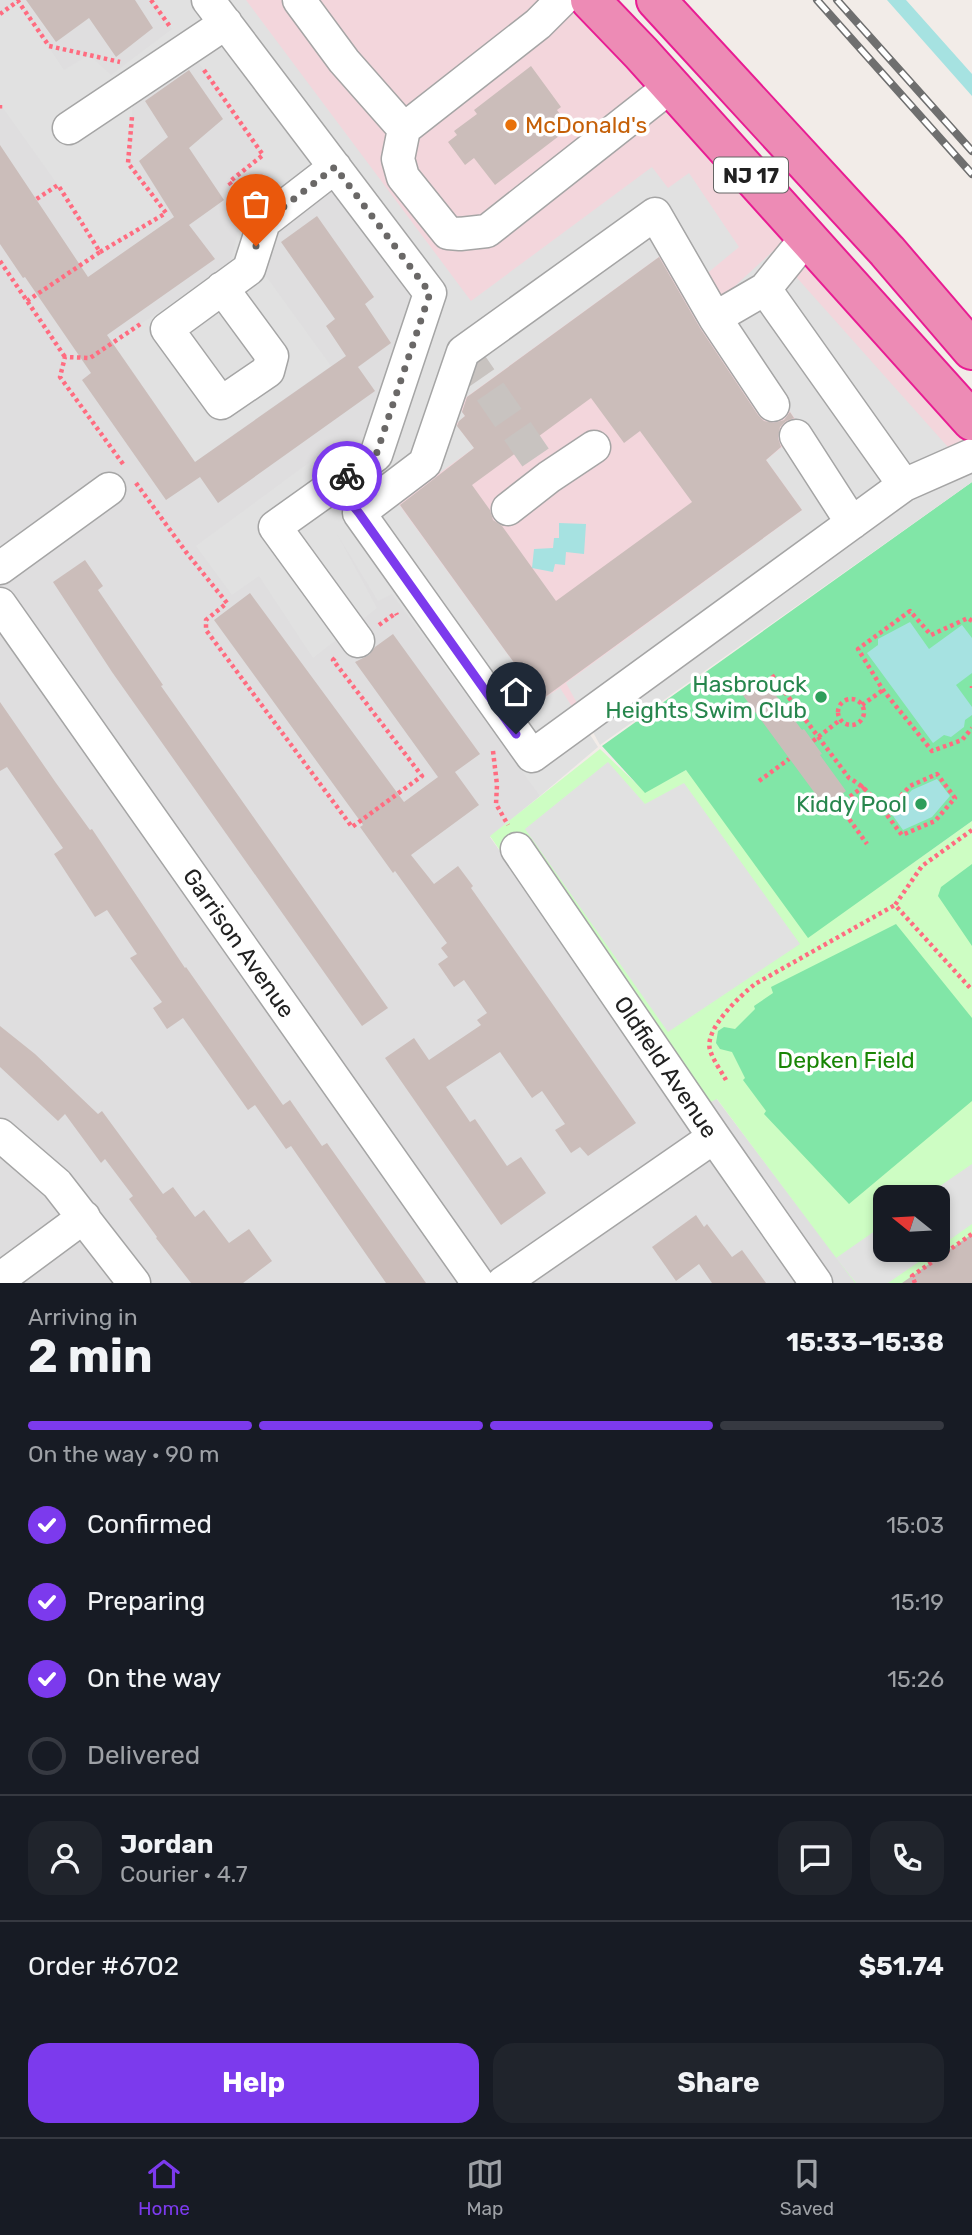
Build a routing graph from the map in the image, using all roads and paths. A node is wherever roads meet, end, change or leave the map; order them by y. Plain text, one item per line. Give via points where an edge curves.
1 (151, 0) edge
2 (299, 0) edge
3 (562, 0) edge
4 (590, 0) edge
5 (656, 0) edge
6 (217, 12) edge
7 (0, 14) edge
8 (163, 36) dead end
9 (125, 63) dead end
10 (201, 66) dead end
11 (671, 86) junction
12 (132, 112) dead end
13 (69, 128) dead end
14 (404, 129) junction
15 (335, 167) junction
16 (35, 200) dead end
17 (245, 204) dead end
18 (807, 237) junction
19 (100, 252) junction
20 (0, 261) edge
21 (222, 288) dead end
22 (765, 289) junction
23 (27, 301) junction
24 (715, 318) junction
25 (145, 322) dead end
26 (972, 350) edge
27 (65, 357) junction
28 (773, 405) dead end
29 (972, 421) edge
30 (796, 436) dead end
31 (594, 447) dead end
32 (972, 455) edge
33 (121, 476) junction
34 (335, 484) junction
35 (904, 485) junction
36 (508, 509) dead end
37 (359, 513) junction
38 (852, 523) junction
39 (0, 568) edge
40 (0, 604) edge
41 (972, 621) edge
42 (404, 624) dead end
43 (358, 641) joint
44 (333, 660) dead end
45 (772, 675) dead end
46 (883, 690) junction
47 (862, 705) junction
48 (840, 720) junction
49 (972, 728) edge
50 (819, 736) junction
51 (813, 741) dead end
52 (492, 746) dead end
53 (789, 759) dead end
54 (759, 781) dead end
55 (864, 786) junction
56 (884, 814) junction
57 (972, 830) edge
58 (867, 844) dead end
59 (517, 849) joint
60 (895, 905) junction
61 (972, 990) edge
62 (726, 1080) dead end
63 (0, 1135) edge
64 (714, 1137) junction
65 (84, 1217) junction
66 (972, 1234) edge
67 (0, 1279) edge
68 (134, 1283) edge
69 (478, 1283) edge
70 (503, 1283) edge
71 (816, 1283) edge
72 (915, 1283) edge

1 - 8 path via 172,29
2 - 14 street via 344,61
3 - 14 street
4 - 11 highway, NJ 17
5 - 26 highway, NJ 17
6 - 13 street
6 - 15 street
7 - 9 path via 18,1 49,46
10 - 17 path via 263,155 229,182
11 - 14 street via 487,231 448,233 425,205 403,177 398,159
11 - 18 highway, NJ 17
12 - 19 path via 128,163 166,213
15 - 21 street via 264,222 249,269
15 - 34 street via 430,293 376,455
16 - 19 path via 58,185
18 - 22 street
18 - 29 highway, NJ 17
19 - 23 path
20 - 23 path
22 - 24 street
22 - 35 street
23 - 27 path
24 - 28 street
24 - 37 street via 655,214 463,352 425,463
25 - 27 path via 90,358
27 - 33 path via 60,377
30 - 38 street
31 - 36 street
32 - 35 street
33 - 39 street
33 - 44 path via 227,603 206,620 206,629 352,827 422,776
34 - 37 street
34 - 43 street via 275,527
35 - 38 street
37 - 38 street via 532,756
40 - 69 street, Garrison Avenue
41 - 46 path via 968,618 931,635 910,611 858,649
42 - 43 path via 396,613
45 - 50 path
46 - 47 path
46 - 49 path via 932,751 962,740
47 - 48 path via 864,715 859,723 848,725
47 - 48 path via 853,699 843,701 837,710
48 - 50 path
50 - 51 path
50 - 55 path via 849,778
52 - 59 path via 497,809 512,831
53 - 54 path
55 - 56 path
55 - 58 path via 839,804
56 - 56 path via 902,835 935,821 954,798 937,774 910,786
57 - 60 path via 922,866
59 - 64 street, Oldfield Avenue
60 - 61 path
60 - 62 path via 755,984 739,998 715,1028 710,1044
63 - 65 street via 57,1184
64 - 70 street
64 - 71 street, Oldfield Avenue
65 - 67 street
65 - 68 street
66 - 72 path via 912,1276

